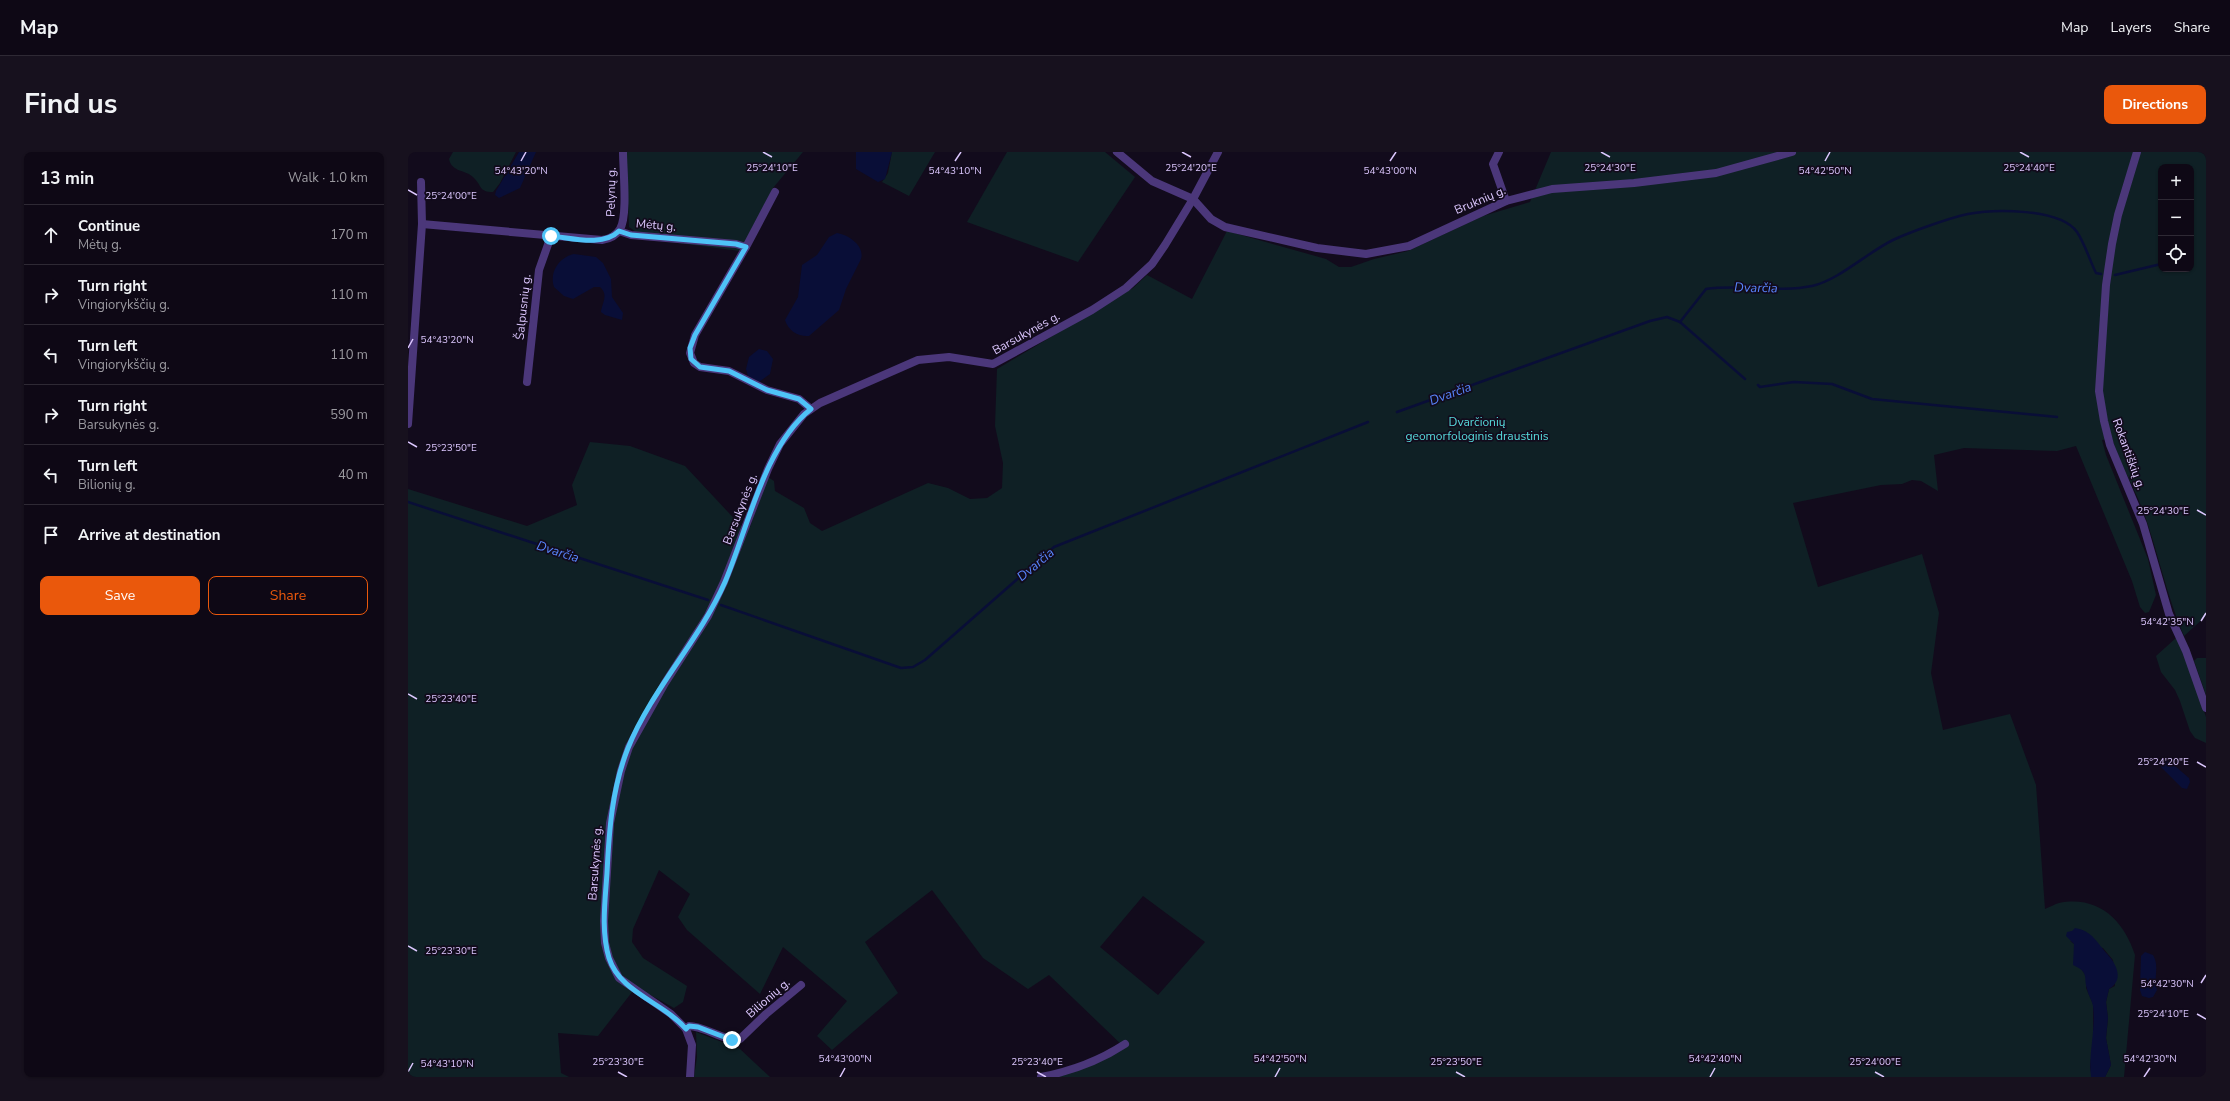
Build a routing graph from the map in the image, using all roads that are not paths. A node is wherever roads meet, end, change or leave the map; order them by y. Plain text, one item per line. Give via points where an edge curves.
1 (623, 152) edge
2 (1117, 152) edge
3 (1218, 152) edge
4 (1499, 152) edge
5 (1792, 152) edge
6 (2138, 152) edge
7 (421, 182) dead end
8 (775, 192) dead end
9 (1193, 198) junction
10 (1506, 201) junction
11 (422, 224) junction
12 (619, 231) junction
13 (551, 236) junction
14 (746, 247) junction
15 (412, 335) edge
16 (527, 382) dead end
17 (811, 409) junction
18 (408, 424) edge
19 (2206, 708) edge
20 (801, 985) dead end
21 (686, 1029) junction
22 (1125, 1044) dead end
23 (690, 1077) edge
24 (1042, 1077) edge

1 - 12 street, Pelynų g. via 624,219
2 - 9 street via 1152,181
3 - 9 street, Barsukynės g.
4 - 10 street via 1493,164
5 - 10 street, Bruknių g. via 1716,173 1552,189
6 - 19 street, Rokantiškių g. via 2112,244 2106,285 2099,391 2110,445 2143,524 2169,614 2186,650
7 - 11 street
8 - 14 street
9 - 10 street, Bruknių g. via 1211,219 1225,227 1317,248 1366,254 1409,246
9 - 17 street, Barsukynės g. via 1165,245 1140,276 1092,310 1010,357 993,364 949,357 918,360
11 - 13 street, Mėtų g.
11 - 15 street
12 - 13 street, Mėtų g. via 612,238 602,240
12 - 14 street, Mėtų g. via 631,235
13 - 16 street, Šalpusnių g. via 539,270
14 - 17 street via 695,335 690,348 691,359 700,367 729,371 767,390 799,399
15 - 18 street
17 - 21 street, Barsukynės g. via 792,427 780,444 708,616 665,683 629,747 620,770 610,823 605,943 619,978 671,1014
20 - 21 street, Bilionių g. via 740,1040 732,1040 698,1027 689,1026
21 - 23 street, Barsukynės g. via 692,1045
22 - 24 street via 1103,1058

